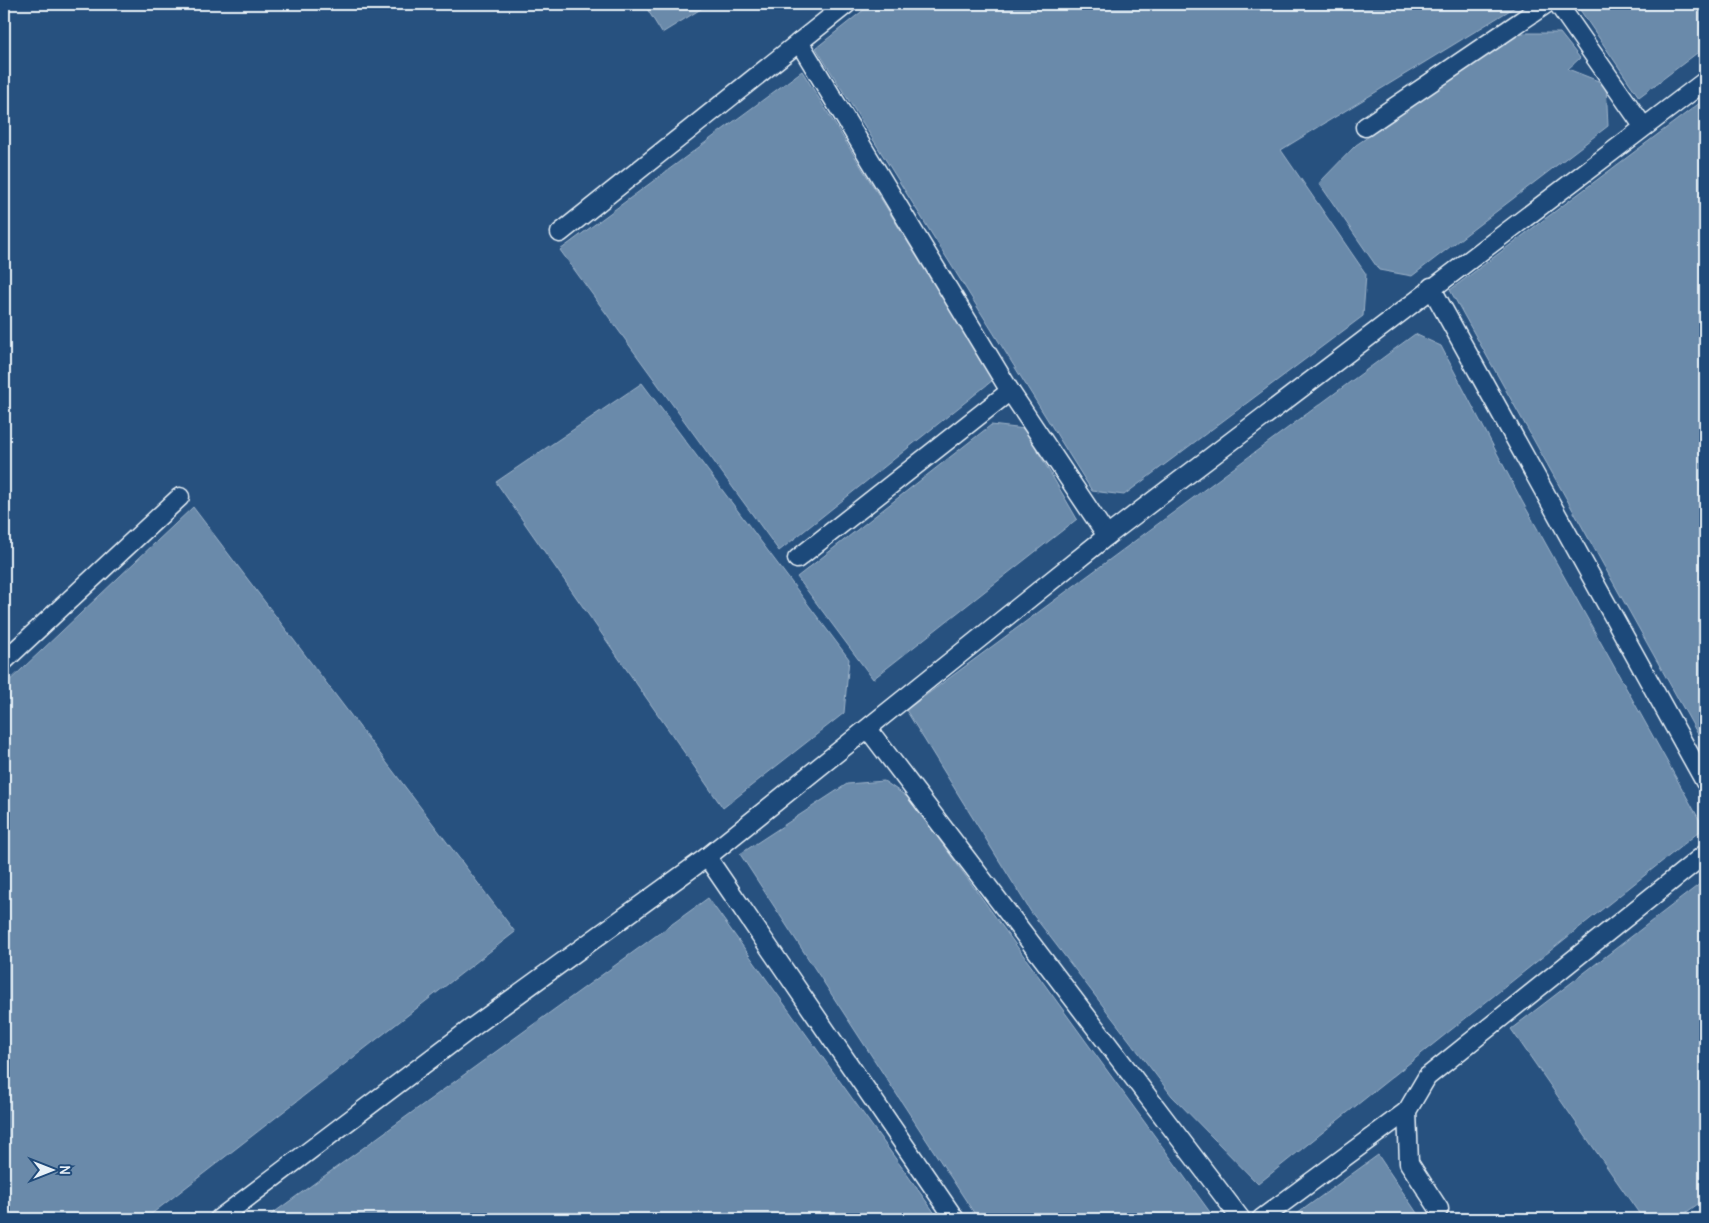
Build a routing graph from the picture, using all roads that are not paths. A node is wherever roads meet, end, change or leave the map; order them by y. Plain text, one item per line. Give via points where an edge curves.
1 (848, 4) edge
2 (1546, 4) edge
3 (1558, 4) edge
4 (799, 42) junction
5 (1705, 81) edge
6 (1643, 126) junction
7 (1365, 127) dead end
8 (560, 232) dead end
9 (1431, 288) junction
10 (1010, 391) junction
11 (180, 497) dead end
12 (1107, 536) junction
13 (797, 560) dead end
14 (4, 661) edge
15 (868, 729) junction
16 (1705, 782) edge
17 (1705, 854) edge
18 (707, 856) junction
19 (1407, 1111) junction
20 (1439, 1210) dead end
21 (219, 1219) edge
22 (955, 1219) edge
23 (1241, 1219) edge
24 (1261, 1219) edge

1 - 4 lane
2 - 7 lane
3 - 6 lane
4 - 8 lane
4 - 10 lane
5 - 6 lane
6 - 9 lane
9 - 12 lane
9 - 16 lane
10 - 12 lane
10 - 13 lane
11 - 14 lane
12 - 15 lane
15 - 18 lane
15 - 23 lane
17 - 19 lane via 1428,1077
18 - 21 lane
18 - 22 lane
19 - 20 lane via 1409,1163
19 - 24 lane

